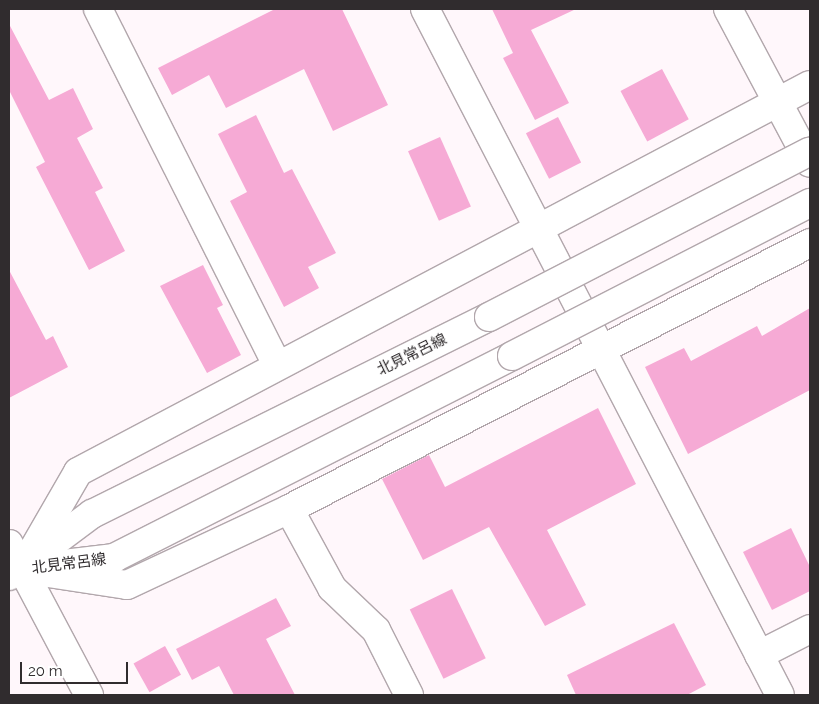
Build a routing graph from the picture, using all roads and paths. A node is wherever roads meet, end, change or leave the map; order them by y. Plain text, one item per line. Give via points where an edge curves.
1 (98, 9) edge
2 (425, 9) edge
3 (728, 9) edge
4 (810, 85) edge
5 (776, 101) junction
6 (810, 151) edge
7 (810, 163) edge
8 (810, 203) edge
9 (537, 226) junction
10 (810, 243) edge
11 (602, 350) junction
12 (277, 365) junction
13 (289, 509) junction
14 (9, 544) edge
15 (15, 573) edge
16 (810, 629) edge
17 (759, 655) junction
18 (89, 695) edge
19 (409, 695) edge
20 (780, 695) edge

1 - 12 street
2 - 9 street
3 - 5 street
4 - 5 street
5 - 7 street
5 - 9 street
6 - 15 street, 北見常呂線, bridge via 489,317 92,514
8 - 15 street, 北見常呂線, bridge via 114,558
9 - 11 street
9 - 12 street
10 - 11 street
11 - 13 street
11 - 17 street
12 - 15 street via 78,472
13 - 15 street via 126,585
13 - 19 street via 332,588 376,630
14 - 15 street
15 - 18 street
16 - 17 street
17 - 20 street

